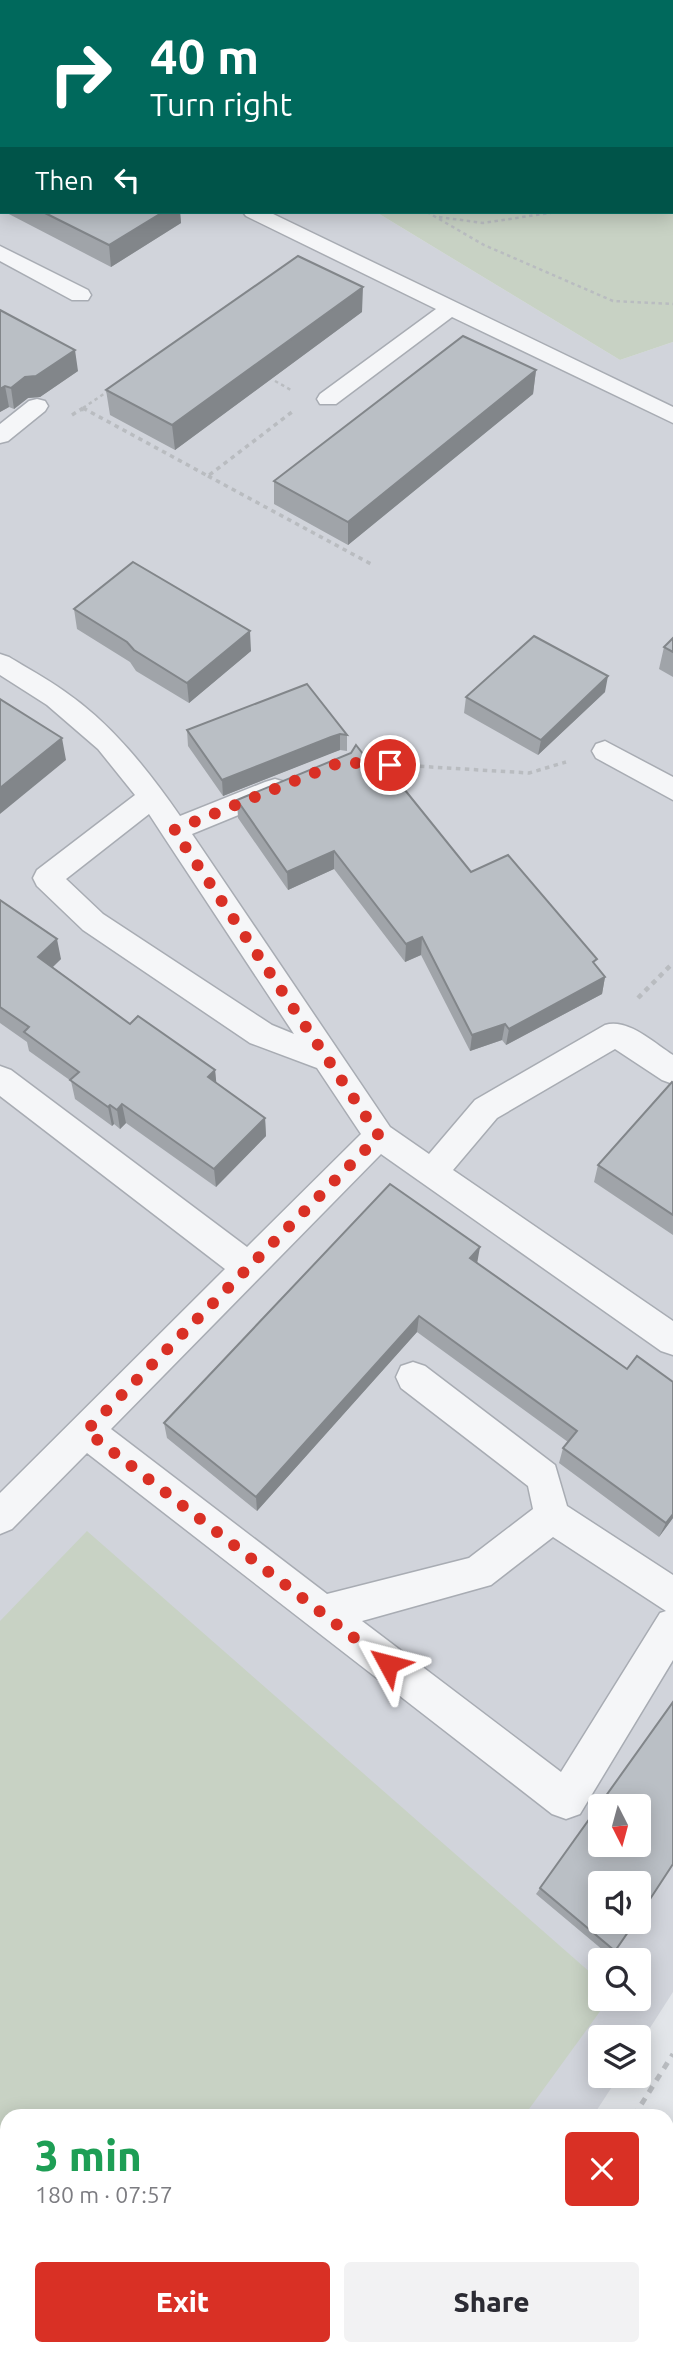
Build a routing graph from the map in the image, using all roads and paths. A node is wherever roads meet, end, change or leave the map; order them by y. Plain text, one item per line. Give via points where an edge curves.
1 (257, 214) edge
2 (431, 214) edge
3 (543, 214) edge
4 (435, 216) junction
5 (0, 252) edge
6 (80, 295) dead end
7 (673, 304) edge
8 (451, 308) junction
9 (116, 385) edge
10 (328, 399) dead end
11 (37, 407) edge
12 (299, 407) dead end
13 (83, 408) junction
14 (673, 416) edge
15 (63, 420) dead end
16 (0, 436) edge
17 (208, 476) junction
18 (371, 564) dead end
19 (0, 663) edge
20 (605, 751) dead end
21 (341, 762) joint
22 (529, 773) dead end
23 (673, 790) edge
24 (152, 797) junction
25 (174, 830) junction
26 (327, 1059) junction
27 (673, 1071) edge
28 (0, 1079) edge
29 (379, 1136) junction
30 (431, 1174) junction
31 (248, 1267) junction
32 (673, 1340) edge
33 (413, 1377) dead end
34 (86, 1431) junction
35 (551, 1516) junction
36 (0, 1517) edge
37 (673, 1596) edge
38 (322, 1613) junction
39 (673, 1626) edge
40 (673, 2054) edge
41 (638, 2109) edge

1 - 8 lane
2 - 4 path
3 - 4 path via 483,223
4 - 7 path via 484,245 613,301
5 - 6 lane
8 - 10 lane
8 - 14 lane
9 - 13 path
11 - 16 lane
12 - 17 path
13 - 15 path
13 - 17 path
17 - 18 path
19 - 24 lane via 87,724
20 - 23 lane
21 - 22 path
21 - 25 lane
24 - 25 lane
24 - 26 lane via 47,878 93,922 261,1034
25 - 26 lane
26 - 29 lane
27 - 30 lane via 616,1034 486,1109
28 - 31 lane
29 - 30 lane
29 - 31 lane
30 - 32 lane
31 - 34 lane
33 - 35 lane via 543,1477
34 - 36 lane
34 - 38 lane
35 - 37 lane
35 - 38 lane via 478,1573
38 - 39 lane via 566,1800
40 - 41 path

